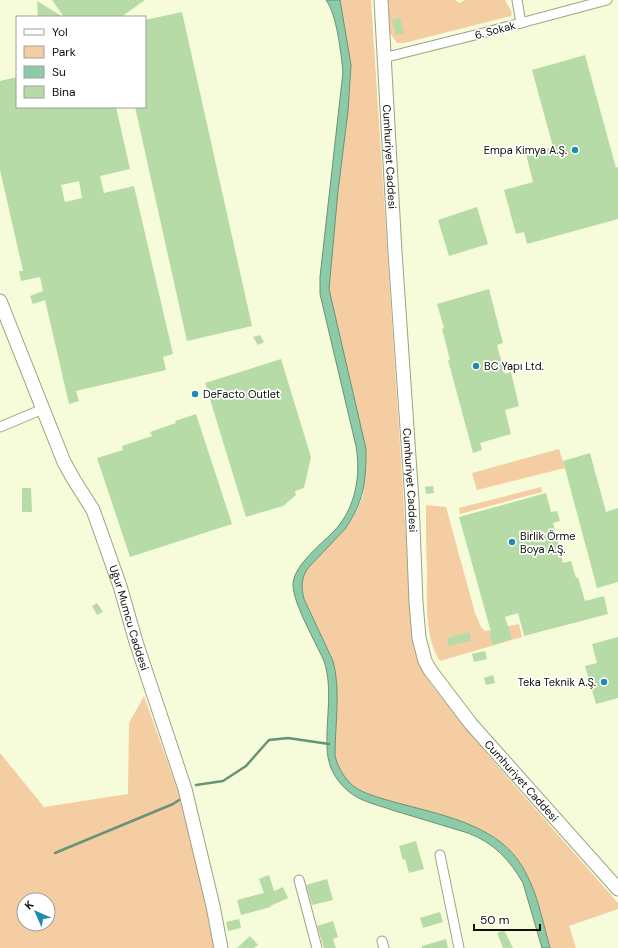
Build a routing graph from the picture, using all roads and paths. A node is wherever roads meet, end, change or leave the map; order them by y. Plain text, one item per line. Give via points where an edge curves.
1 (380, 0) edge
2 (517, 0) edge
3 (607, 0) edge
4 (521, 23) junction
5 (383, 58) junction
6 (0, 301) edge
7 (43, 409) junction
8 (0, 427) edge
9 (440, 855) dead end
10 (299, 880) dead end
11 (618, 889) edge
12 (221, 948) edge
13 (316, 948) edge
14 (458, 948) edge

1 - 5 street, Cumhuriyet Caddesi
2 - 4 street
3 - 4 street, 6. Sokak
4 - 5 street, 6. Sokak
5 - 11 street, Cumhuriyet Caddesi via 412,501 416,602 419,638 425,661 471,724
6 - 7 street, Uğur Mumcu Caddesi
7 - 8 street
7 - 12 street, Uğur Mumcu Caddesi via 64,462 93,510 120,586 185,789
9 - 14 street
10 - 13 street

